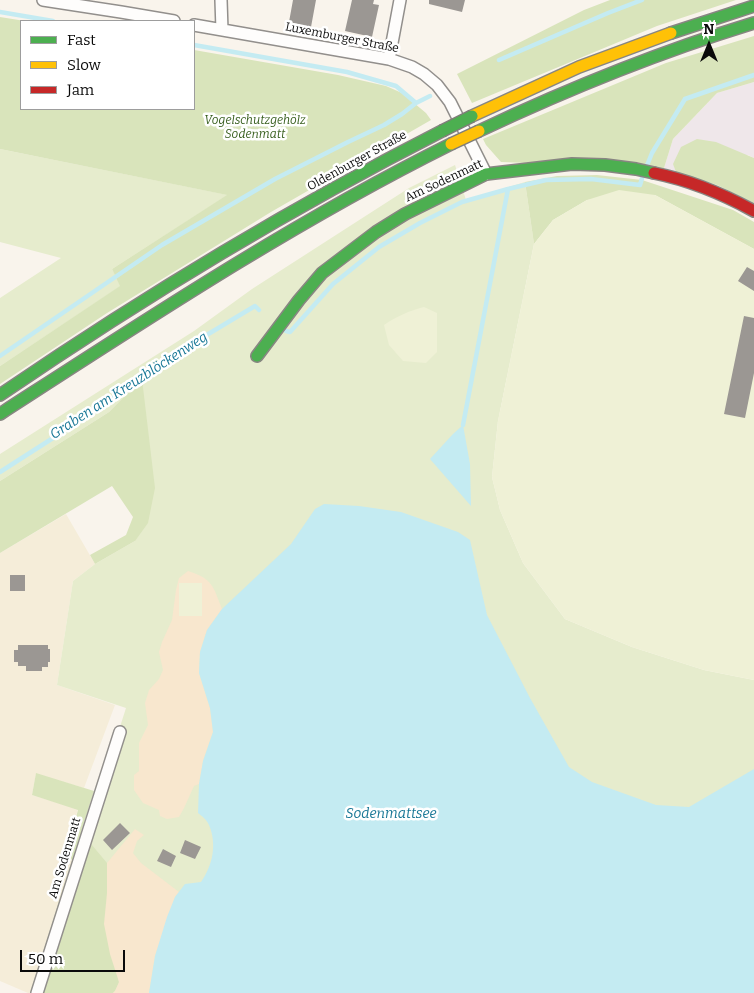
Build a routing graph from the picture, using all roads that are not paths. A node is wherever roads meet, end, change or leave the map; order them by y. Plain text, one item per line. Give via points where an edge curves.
1 (43, 0) edge
2 (222, 0) edge
3 (400, 0) edge
4 (754, 6) edge
5 (168, 20) edge
6 (754, 23) edge
7 (195, 25) edge
8 (222, 30) junction
9 (389, 59) junction
10 (486, 174) junction
11 (754, 210) edge
12 (257, 356) dead end
13 (0, 395) edge
14 (0, 414) edge
15 (120, 732) dead end
16 (37, 993) edge

1 - 5 street
2 - 8 street
3 - 9 street
4 - 13 main road, Oldenburger Straße, bridge via 595,61 442,131 215,257
6 - 14 main road, bridge via 606,75 406,166 233,265
7 - 8 street, Luxemburger Straße
8 - 9 street, Luxemburger Straße
9 - 10 street, Luxemburger Straße via 412,66 437,84 450,102
10 - 11 main road, Am Sodenmatt via 572,164 636,169 697,185
10 - 12 main road, Am Sodenmatt via 405,214 322,273
15 - 16 street, Am Sodenmatt

